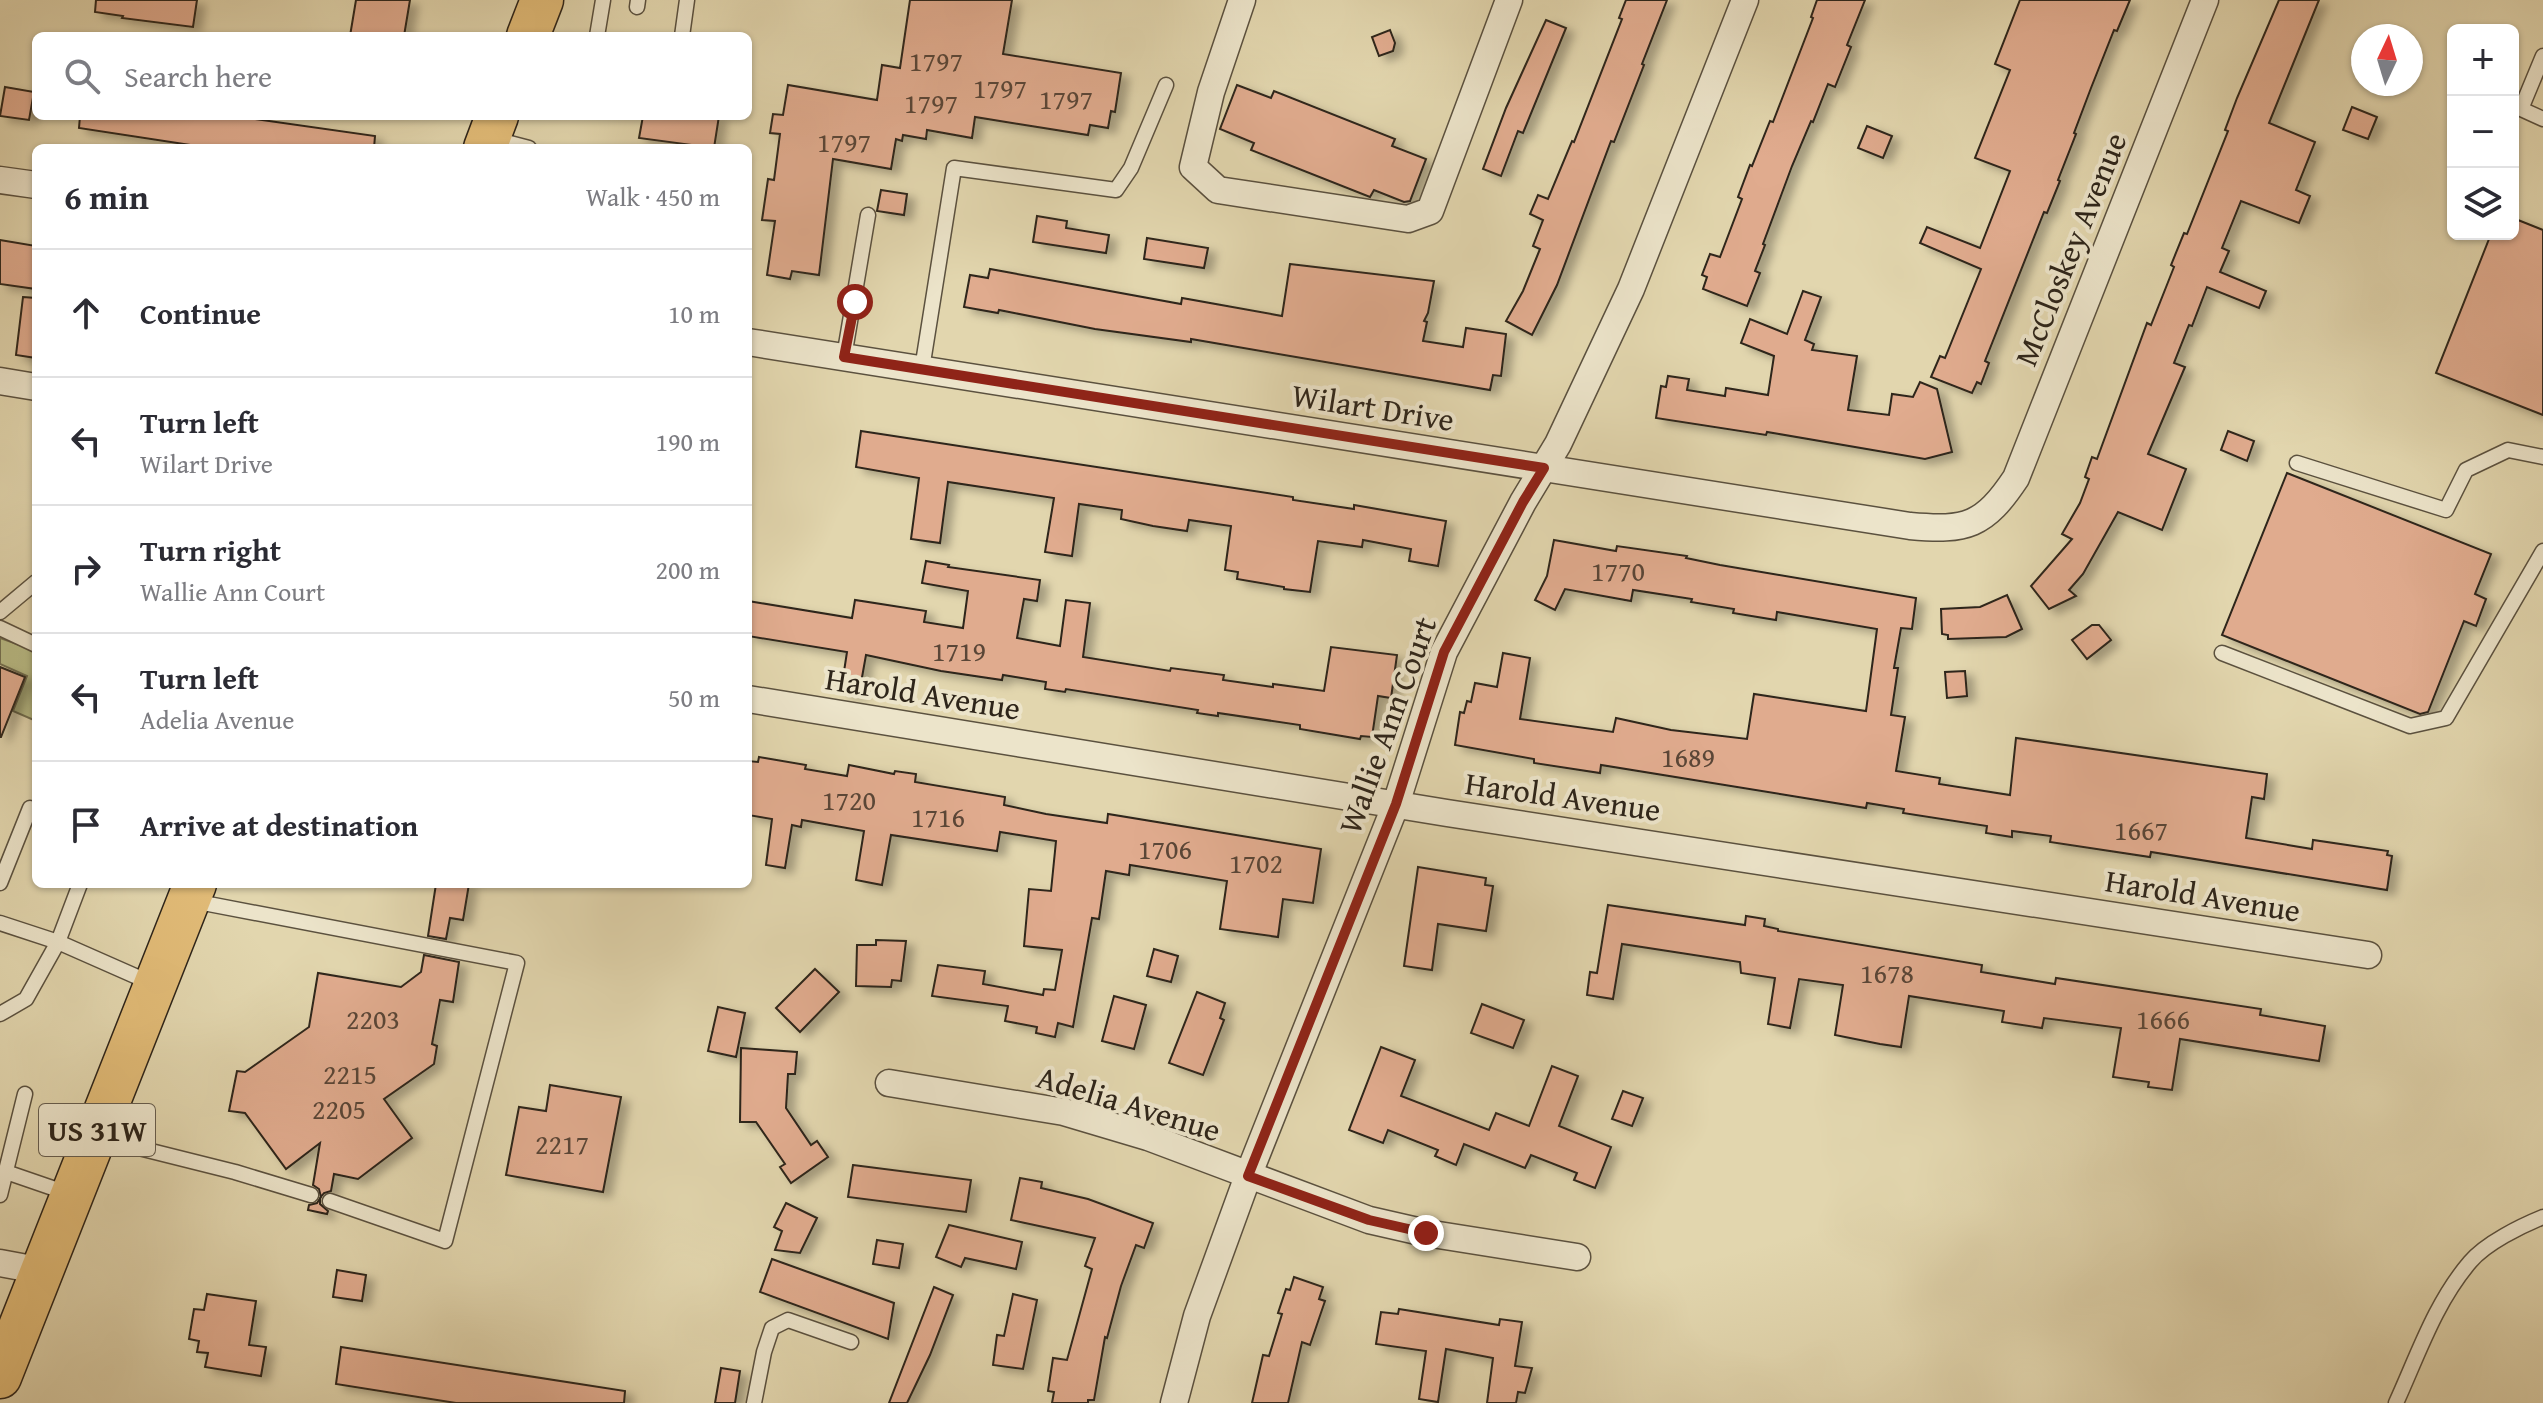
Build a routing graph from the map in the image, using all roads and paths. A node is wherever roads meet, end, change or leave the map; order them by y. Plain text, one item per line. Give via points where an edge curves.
1 (542, 0) edge
2 (603, 0) edge
3 (687, 0) edge
4 (1242, 0) edge
5 (1509, 0) edge
6 (1745, 0) edge
7 (2205, 0) edge
8 (530, 32) edge
9 (598, 32) edge
10 (683, 32) edge
11 (2543, 56) edge
12 (1166, 85) dead end
13 (2543, 119) edge
14 (490, 134) edge
15 (518, 144) edge
16 (0, 180) edge
17 (32, 184) edge
18 (868, 215) dead end
19 (752, 343) edge
20 (844, 357) junction
21 (922, 369) junction
22 (0, 381) edge
23 (32, 386) edge
24 (2543, 457) edge
25 (2297, 463) dead end
26 (1544, 468) junction
27 (1985, 516) joint
28 (2543, 551) edge
29 (32, 585) edge
30 (0, 612) edge
31 (0, 628) edge
32 (32, 643) edge
33 (2222, 653) dead end
34 (752, 700) edge
35 (1396, 804) junction
36 (32, 809) edge
37 (0, 883) edge
38 (78, 888) edge
39 (192, 892) edge
40 (0, 923) edge
41 (58, 942) junction
42 (2368, 955) dead end
43 (155, 985) junction
44 (0, 1014) edge
45 (889, 1083) dead end
46 (25, 1094) dead end
47 (94, 1137) junction
48 (6, 1172) junction
49 (1248, 1176) junction
50 (0, 1195) edge
51 (72, 1195) junction
52 (311, 1195) dead end
53 (330, 1201) dead end
54 (2543, 1217) edge
55 (1577, 1257) dead end
56 (0, 1263) edge
57 (43, 1271) junction
58 (851, 1342) dead end
59 (0, 1377) edge
60 (754, 1403) edge
61 (1174, 1403) edge
62 (2396, 1403) edge

1 - 8 main road
2 - 9 lane
3 - 10 lane
4 - 5 street via 1193,167 1218,190 1408,219 1430,211
6 - 26 street, Wallie Ann Court via 1631,289
7 - 27 street, McCloskey Avenue via 2016,478
11 - 13 lane via 2521,109
12 - 21 lane via 1131,168 1116,190 954,168
14 - 15 lane
16 - 17 street
18 - 20 lane
19 - 20 street, Wilart Drive
20 - 21 street, Wilart Drive
21 - 26 street, Wilart Drive
22 - 23 street
24 - 25 lane via 2508,450 2466,470 2446,510
26 - 27 street, Wilart Drive via 1910,526 1944,529
26 - 35 street, Wallie Ann Court via 1444,652
28 - 33 lane via 2446,718 2410,726
29 - 30 lane
31 - 32 lane
34 - 35 street, Harold Avenue
35 - 42 street, Harold Avenue
35 - 49 street, Wallie Ann Court
36 - 37 lane
38 - 41 lane
39 - 43 main road, US 31W
39 - 53 lane via 517,963 445,1241
40 - 41 lane
41 - 43 lane
41 - 44 lane via 26,999
43 - 47 main road, US 31W
45 - 49 street, Adelia Avenue via 1064,1112
46 - 48 lane
47 - 51 main road, US 31W
47 - 52 lane
48 - 50 lane
48 - 51 lane
49 - 55 street, Adelia Avenue via 1369,1220
49 - 61 street, Wallie Ann Court via 1197,1316
51 - 57 main road, US 31W
54 - 62 lane via 2472,1259 2434,1315
56 - 57 street
57 - 59 main road, US 31W
58 - 60 lane via 788,1320 772,1328

